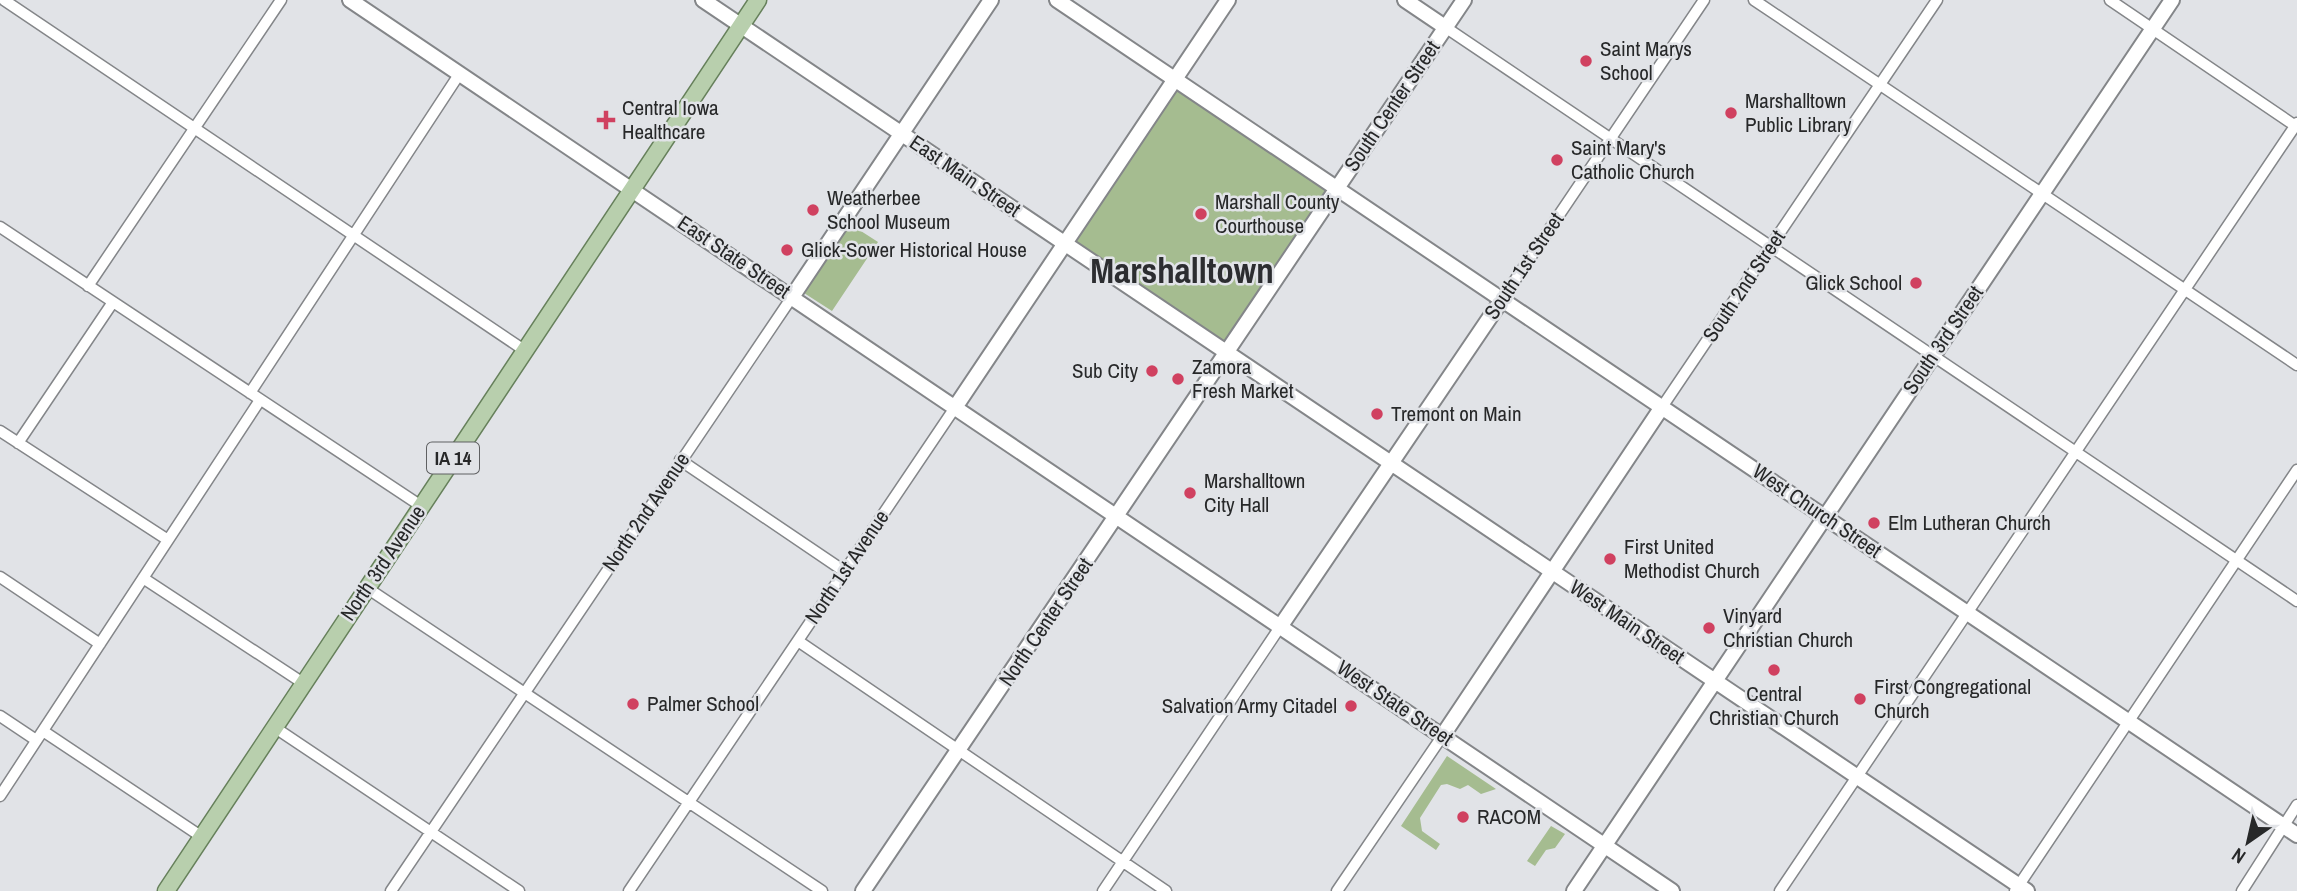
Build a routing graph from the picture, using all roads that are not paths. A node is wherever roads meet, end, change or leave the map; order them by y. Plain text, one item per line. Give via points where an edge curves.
1 (4, 0) edge
2 (281, 0) edge
3 (350, 0) edge
4 (703, 0) edge
5 (758, 0) edge
6 (991, 0) edge
7 (1057, 0) edge
8 (1228, 0) edge
9 (1405, 0) edge
10 (1464, 0) edge
11 (1704, 0) edge
12 (1754, 0) edge
13 (1937, 0) edge
14 (2110, 0) edge
15 (2172, 0) edge
16 (741, 25) junction
17 (1445, 27) junction
18 (2152, 29) junction
19 (460, 73) junction
20 (1175, 79) junction
21 (1880, 84) junction
22 (2296, 125) edge
23 (195, 128) junction
24 (901, 133) junction
25 (1610, 139) junction
26 (631, 187) junction
27 (1338, 187) junction
28 (2042, 193) junction
29 (0, 227) edge
30 (354, 235) junction
31 (1064, 243) junction
32 (1770, 247) junction
33 (88, 286) junction
34 (2185, 289) junction
35 (792, 297) junction
36 (1501, 300) junction
37 (113, 302) junction
38 (524, 350) junction
39 (1227, 352) junction
40 (1933, 356) junction
41 (2297, 365) edge
42 (250, 393) junction
43 (260, 400) junction
44 (1662, 407) junction
45 (954, 409) junction
46 (0, 431) edge
47 (18, 443) junction
48 (2075, 452) junction
49 (681, 460) junction
50 (1391, 463) junction
51 (2297, 470) edge
52 (421, 506) junction
53 (1825, 516) junction
54 (1116, 517) junction
55 (168, 540) junction
56 (2237, 560) junction
57 (844, 571) junction
58 (1551, 571) junction
59 (0, 577) edge
60 (143, 578) junction
61 (367, 588) junction
62 (2297, 601) edge
63 (1967, 612) junction
64 (1280, 627) junction
65 (798, 641) junction
66 (100, 644) junction
67 (1714, 680) junction
68 (303, 683) junction
69 (525, 693) junction
70 (0, 716) edge
71 (2128, 722) junction
72 (274, 727) junction
73 (43, 731) junction
74 (1443, 735) junction
75 (36, 740) junction
76 (960, 749) junction
77 (1857, 775) junction
78 (0, 796) edge
79 (688, 801) junction
80 (2297, 805) edge
81 (2284, 826) junction
82 (432, 831) junction
83 (2297, 835) edge
84 (202, 837) junction
85 (1604, 845) junction
86 (1123, 861) junction
87 (2020, 889) edge
88 (166, 891) edge
89 (391, 891) edge
90 (519, 891) edge
91 (629, 891) edge
92 (822, 891) edge
93 (863, 891) edge
94 (1104, 891) edge
95 (1166, 891) edge
96 (1337, 891) edge
97 (1574, 891) edge
98 (1672, 891) edge
99 (1780, 891) edge
100 (2242, 891) edge

1 - 23 street
2 - 23 street
3 - 19 street, East State Street
4 - 16 street, East Main Street
5 - 16 main road, IA 14
6 - 24 street, North 2nd Avenue
7 - 20 street, West Church Street
8 - 20 street, North 1st Avenue
9 - 17 street
10 - 17 street, South Center Street
11 - 25 street, South 1st Street
12 - 21 street
13 - 21 street, South 2nd Street
14 - 18 street
15 - 18 street, South 3rd Street
16 - 24 street, East Main Street
16 - 26 main road, North 3rd Avenue / IA 14
17 - 25 street
17 - 27 street, South Center Street
18 - 22 street
18 - 28 street, South 3rd Street
19 - 26 street, East State Street
19 - 30 street
20 - 27 street, West Church Street
20 - 31 street, North 1st Avenue
21 - 28 street
21 - 32 street, South 2nd Street
22 - 34 street
23 - 30 street
23 - 33 street
24 - 31 street, East Main Street
24 - 35 street, North 2nd Avenue
25 - 32 street
25 - 36 street, South 1st Street
26 - 35 street, East State Street
26 - 38 main road, North 3rd Avenue / IA 14
27 - 36 street, West Church Street
27 - 39 street, South Center Street
28 - 34 street
28 - 40 street, South 3rd Street
29 - 33 street
30 - 38 street
30 - 42 street
31 - 39 street, East Main Street
31 - 45 street, North 1st Avenue
32 - 40 street
32 - 44 street, South 2nd Street
33 - 37 street
34 - 41 street
34 - 48 street
35 - 45 street, East State Street
35 - 49 street, North 2nd Avenue
36 - 44 street, West Church Street
36 - 50 street, South 1st Street
37 - 42 street
37 - 47 street
38 - 52 main road, North 3rd Avenue / IA 14
39 - 50 street, West Main Street
39 - 54 street, North Center Street
40 - 48 street
40 - 53 street, South 3rd Street
42 - 43 street
43 - 52 street
43 - 55 street
44 - 53 street, West Church Street
44 - 58 street, South 2nd Street
45 - 54 street, East State Street
45 - 57 street, North 1st Avenue
46 - 47 street
47 - 55 street
48 - 56 street
48 - 63 street
49 - 57 street
49 - 69 street, North 2nd Avenue
50 - 58 street, West Main Street
50 - 64 street, South 1st Street
51 - 56 street
52 - 61 main road, North 3rd Avenue / IA 14
53 - 63 street, West Church Street
53 - 67 street, South 3rd Street
54 - 64 street, West State Street
54 - 76 street, North Center Street
55 - 60 street
56 - 62 street
56 - 71 street
57 - 65 street, North 1st Avenue
58 - 67 street, West Main Street
58 - 74 street, South 2nd Street
59 - 66 street
60 - 66 street
60 - 68 street
61 - 68 main road, North 3rd Avenue / IA 14
61 - 69 street
63 - 71 street, West Church Street
63 - 77 street
64 - 74 street, West State Street
64 - 86 street
65 - 76 street
65 - 79 street, North 1st Avenue
66 - 73 street
67 - 77 street, West Main Street
67 - 85 street, South 3rd Street
68 - 72 main road, North 3rd Avenue / IA 14
69 - 79 street
69 - 82 street, North 2nd Avenue
70 - 75 street
71 - 81 street, West Church Street
71 - 87 street
72 - 82 street
72 - 84 main road, North 3rd Avenue / IA 14
73 - 75 street
73 - 84 street
74 - 85 street, West State Street
74 - 96 street
75 - 78 street
76 - 86 street
76 - 93 street, North Center Street
77 - 87 street, West Main Street
77 - 99 street
79 - 91 street, North 1st Avenue
79 - 92 street
80 - 81 street
81 - 83 street, West Church Street
81 - 100 street
82 - 89 street, North 2nd Avenue
82 - 90 street
84 - 88 main road, North 3rd Avenue / IA 14
85 - 97 street, South 3rd Street
85 - 98 street, West State Street
86 - 94 street
86 - 95 street

